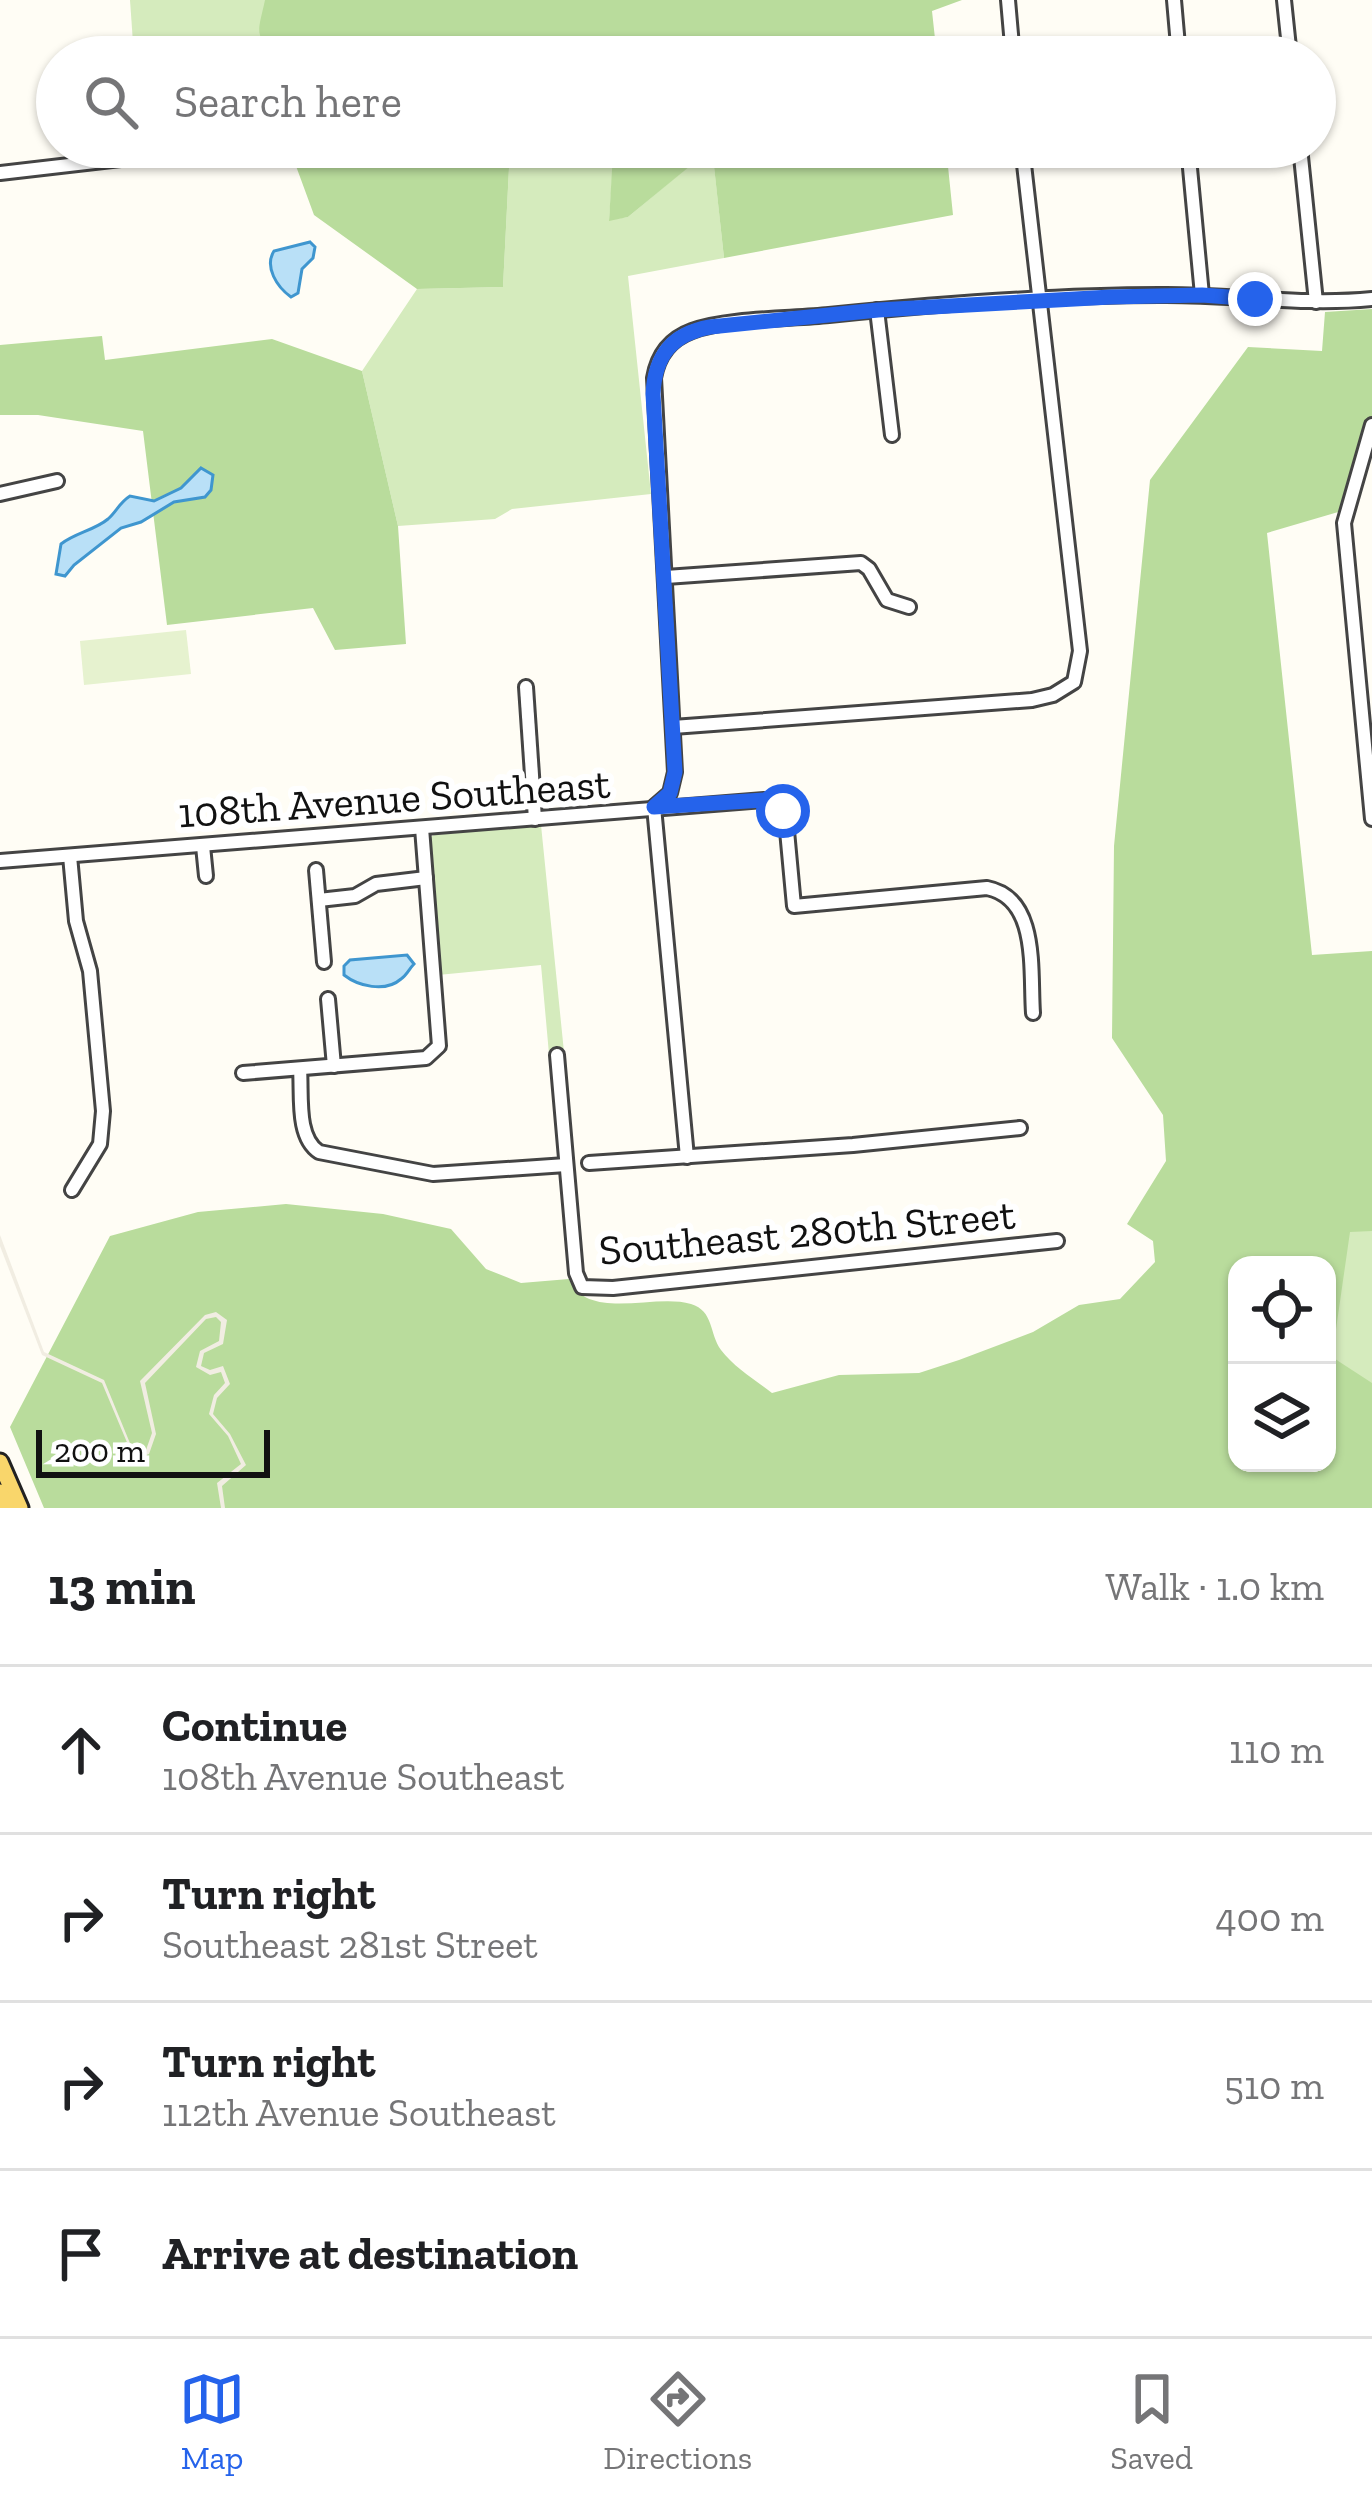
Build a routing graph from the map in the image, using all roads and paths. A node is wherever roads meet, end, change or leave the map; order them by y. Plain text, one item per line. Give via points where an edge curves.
1 (1008, 0) edge
2 (1174, 0) edge
3 (1284, 0) edge
4 (1011, 36) edge
5 (1177, 36) edge
6 (1288, 36) edge
7 (43, 168) edge
8 (1024, 168) edge
9 (1189, 168) edge
10 (1302, 168) edge
11 (0, 173) edge
12 (1202, 295) junction
13 (1372, 299) edge
14 (1036, 302) junction
15 (1316, 302) junction
16 (878, 310) junction
17 (1372, 425) edge
18 (892, 435) dead end
19 (57, 481) dead end
20 (0, 494) edge
21 (666, 577) junction
22 (909, 607) dead end
23 (526, 687) dead end
24 (673, 727) junction
25 (654, 807) junction
26 (535, 819) junction
27 (1372, 819) edge
28 (422, 828) junction
29 (203, 846) junction
30 (70, 856) junction
31 (0, 861) edge
32 (316, 870) dead end
33 (206, 876) dead end
34 (426, 878) junction
35 (319, 900) junction
36 (324, 962) dead end
37 (328, 999) dead end
38 (1034, 1013) dead end
39 (556, 1055) dead end
40 (334, 1066) junction
41 (300, 1069) junction
42 (244, 1073) dead end
43 (1020, 1128) dead end
44 (687, 1157) junction
45 (589, 1163) dead end
46 (566, 1165) junction
47 (72, 1190) dead end
48 (1057, 1241) dead end
49 (0, 1462) edge
50 (0, 1492) edge
51 (7, 1508) edge
52 (20, 1508) edge

1 - 4 street
2 - 5 street
3 - 6 street
7 - 11 street
8 - 14 street
9 - 12 street
10 - 15 street
12 - 14 street
12 - 15 street
13 - 15 street
14 - 16 street
14 - 24 street via 1078,635 1074,682 1032,700
16 - 18 street
16 - 21 street via 710,327 677,338 662,353 654,378
17 - 27 street via 1344,523
19 - 20 street
21 - 22 street via 860,563 887,600
21 - 24 street
23 - 26 street
24 - 25 street via 673,784
25 - 26 street, 108th Avenue Southeast
25 - 38 street, 108th Avenue Southeast via 777,804 786,820 794,906 1003,891 1026,927
25 - 44 street
26 - 28 street, 108th Avenue Southeast
28 - 29 street, 108th Avenue Southeast
28 - 34 street
29 - 30 street, 108th Avenue Southeast
29 - 33 street
30 - 31 street, 108th Avenue Southeast
30 - 47 street via 103,1111 100,1144
32 - 35 street
34 - 35 street
34 - 40 street via 439,1046 426,1058
35 - 36 street
37 - 40 street
39 - 46 street, Southeast 280th Street
40 - 41 street
41 - 42 street
41 - 46 street via 311,1148 433,1174
43 - 44 street
44 - 45 street
46 - 48 street, Southeast 280th Street via 576,1274 589,1289
49 - 52 main road
50 - 51 main road

